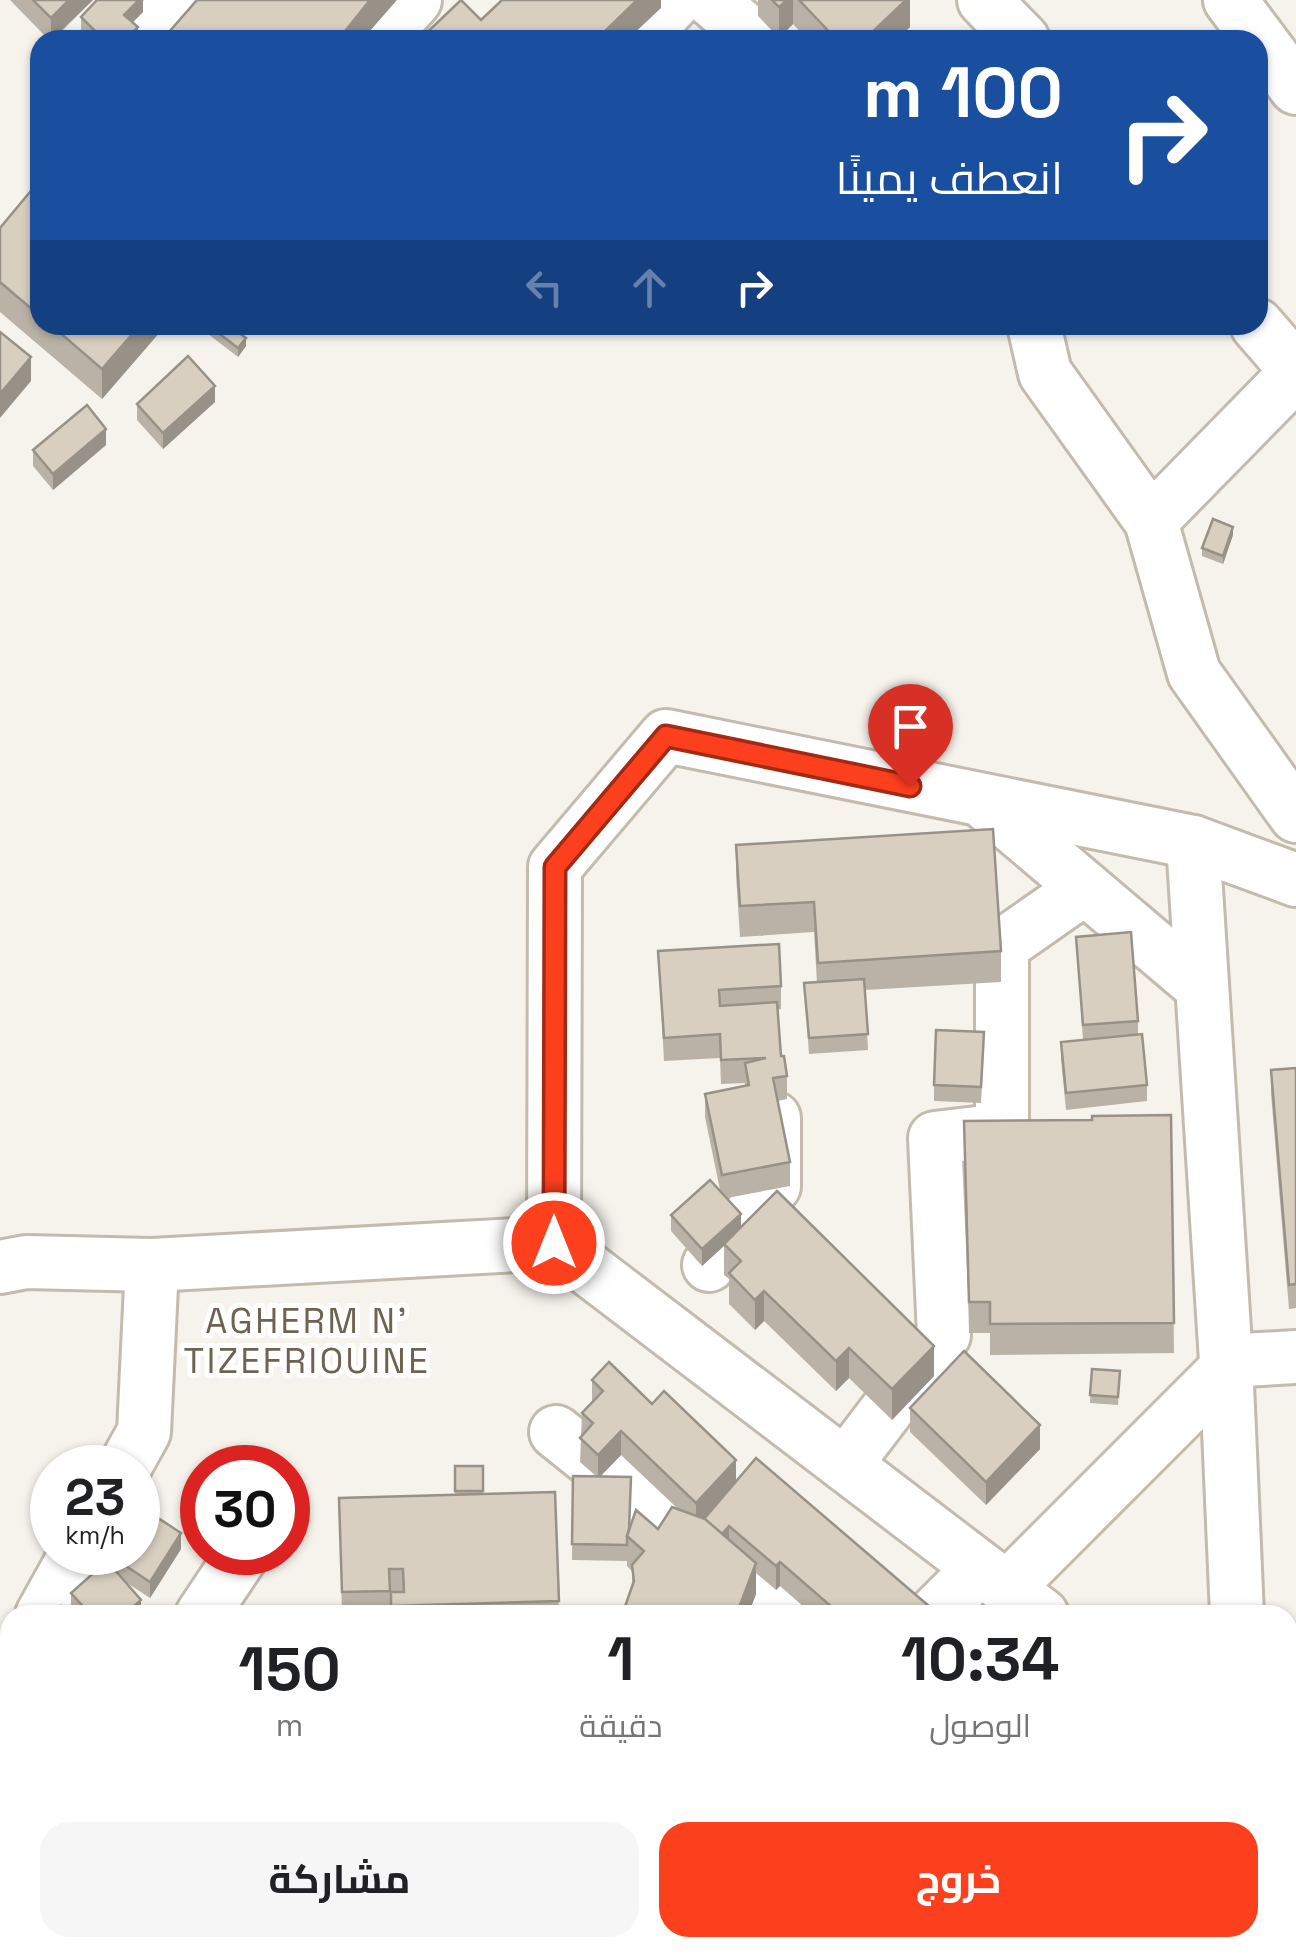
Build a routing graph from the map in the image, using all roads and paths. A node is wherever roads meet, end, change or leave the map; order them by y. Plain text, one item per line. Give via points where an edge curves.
1 (415, 0) edge
2 (676, 0) edge
3 (711, 0) edge
4 (1230, 0) edge
5 (388, 30) edge
6 (649, 30) edge
7 (746, 30) edge
8 (1251, 30) edge
9 (1036, 335) edge
10 (1266, 335) edge
11 (1296, 372) edge
12 (1151, 521) junction
13 (980, 800) junction
14 (1296, 816) edge
15 (1192, 842) junction
16 (1296, 880) edge
17 (1085, 888) junction
18 (1202, 987) junction
19 (774, 1074) edge
20 (554, 1243) junction
21 (152, 1265) junction
22 (710, 1265) edge
23 (0, 1267) edge
24 (1296, 1357) edge
25 (1226, 1365) junction
26 (556, 1432) dead end
27 (137, 1445) edge
28 (845, 1465) junction
29 (64, 1575) edge
30 (229, 1575) edge
31 (1009, 1590) edge
32 (47, 1605) edge
33 (209, 1605) edge
34 (772, 1605) edge
35 (963, 1605) edge
36 (1237, 1605) edge

1 - 5 street
2 - 6 street
3 - 7 street
4 - 8 street
9 - 12 street via 1046,373
10 - 11 street
11 - 12 street
12 - 14 street via 1194,673
13 - 15 street
13 - 17 street
13 - 20 street via 666,736 555,867
15 - 16 street
15 - 18 street
17 - 18 street
17 - 28 street via 1002,946 1026,1130 935,1138 944,1336 913,1344
18 - 25 street
19 - 22 street via 774,1186 766,1226
20 - 21 street
20 - 28 street
21 - 23 street
21 - 27 street via 144,1432
24 - 25 street
25 - 31 street
25 - 36 street
26 - 34 street
28 - 31 street
29 - 32 street
30 - 33 street
31 - 35 street

